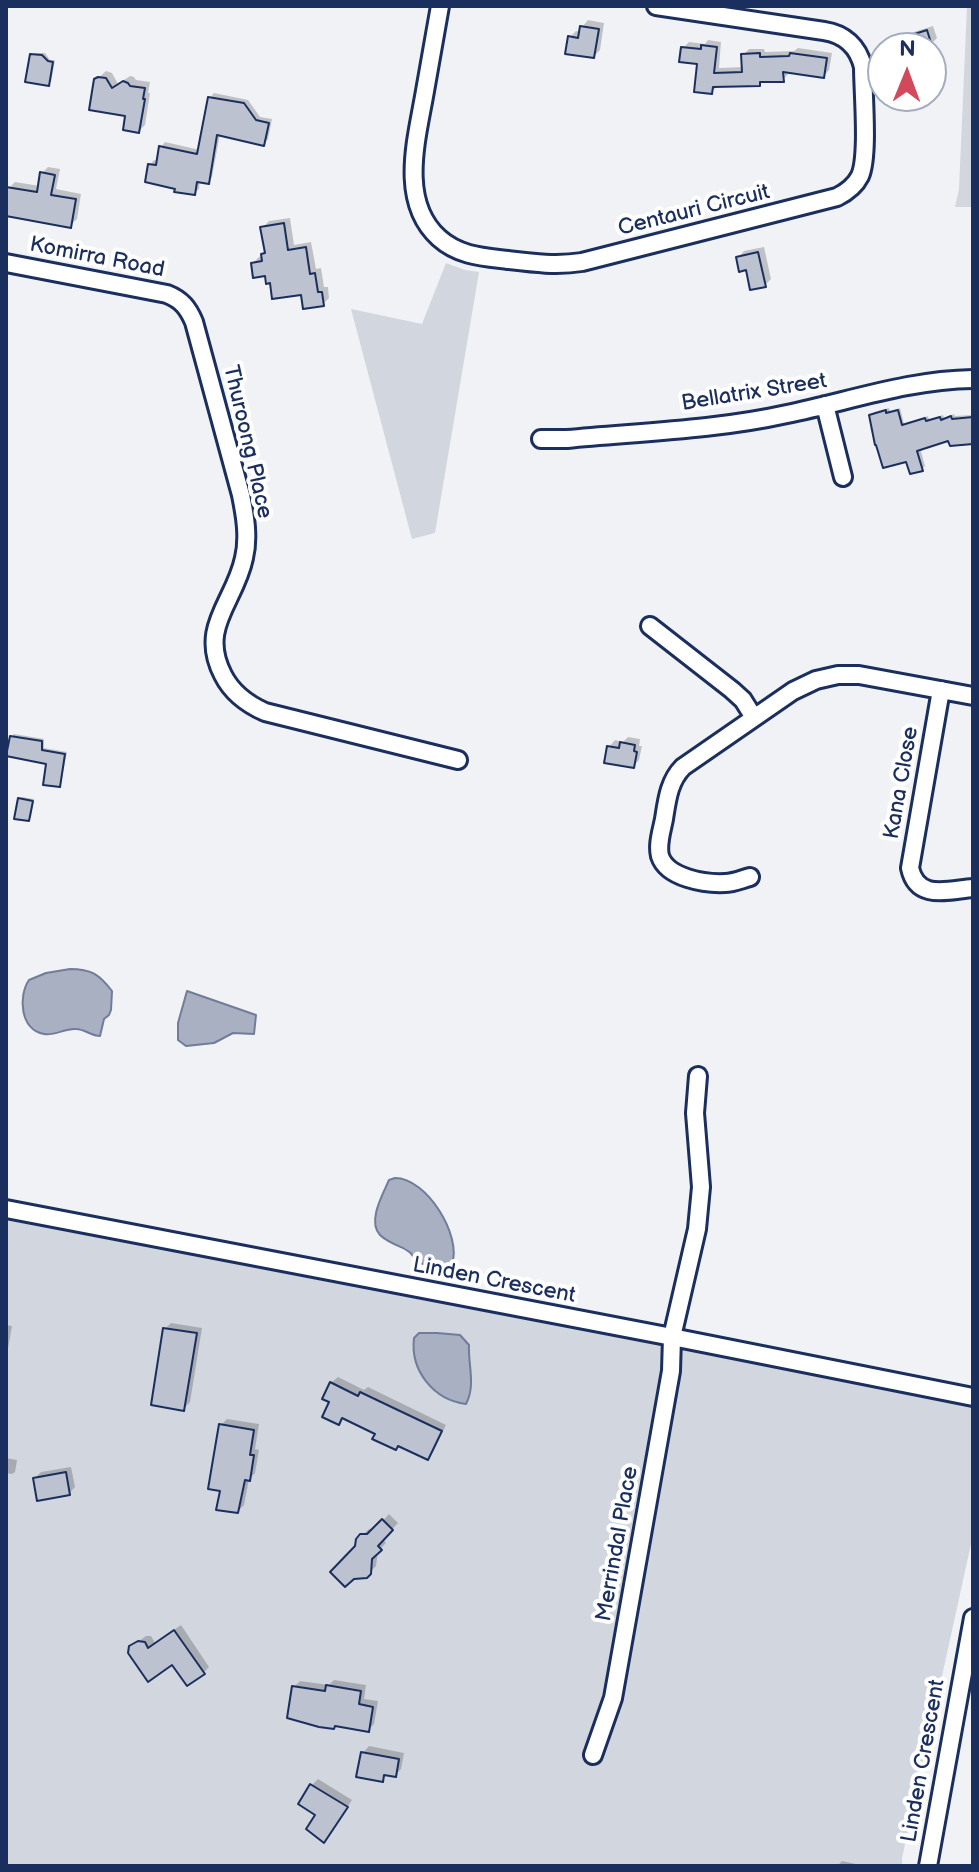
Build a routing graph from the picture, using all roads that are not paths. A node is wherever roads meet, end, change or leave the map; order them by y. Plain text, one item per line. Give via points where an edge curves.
1 (440, 6) edge
2 (656, 6) edge
3 (6, 263) edge
4 (179, 299) joint
5 (973, 379) edge
6 (825, 405) junction
7 (541, 439) dead end
8 (843, 477) dead end
9 (650, 626) dead end
10 (941, 690) junction
11 (973, 696) edge
12 (753, 716) junction
13 (458, 760) dead end
14 (750, 877) dead end
15 (973, 888) edge
16 (698, 1076) dead end
17 (6, 1209) edge
18 (672, 1337) junction
19 (973, 1397) edge
20 (973, 1618) edge
21 (593, 1755) dead end
22 (928, 1866) edge

1 - 2 street, Centauri Circuit via 415,151 415,187 428,226 465,253 551,264 582,262 837,197 852,187 864,158 863,67 848,40 824,31
3 - 4 street, Komirra Road
4 - 13 street, Thuroong Place via 194,322 245,517 245,557 214,633 226,680 265,712
5 - 6 street, Bellatrix Street via 911,384
6 - 7 street, Bellatrix Street via 733,423
6 - 8 street
9 - 12 street via 732,690
10 - 11 street
10 - 12 street via 838,675 804,685
10 - 15 street, Kana Close via 910,861 910,888
12 - 14 street via 679,771 669,790 659,846 660,857 680,876 726,883
16 - 18 street, Merrindal Place via 697,1229
17 - 18 street, Linden Crescent
18 - 19 street, Linden Crescent
18 - 21 street, Merrindal Place via 671,1371 613,1698
20 - 22 street, Linden Crescent

